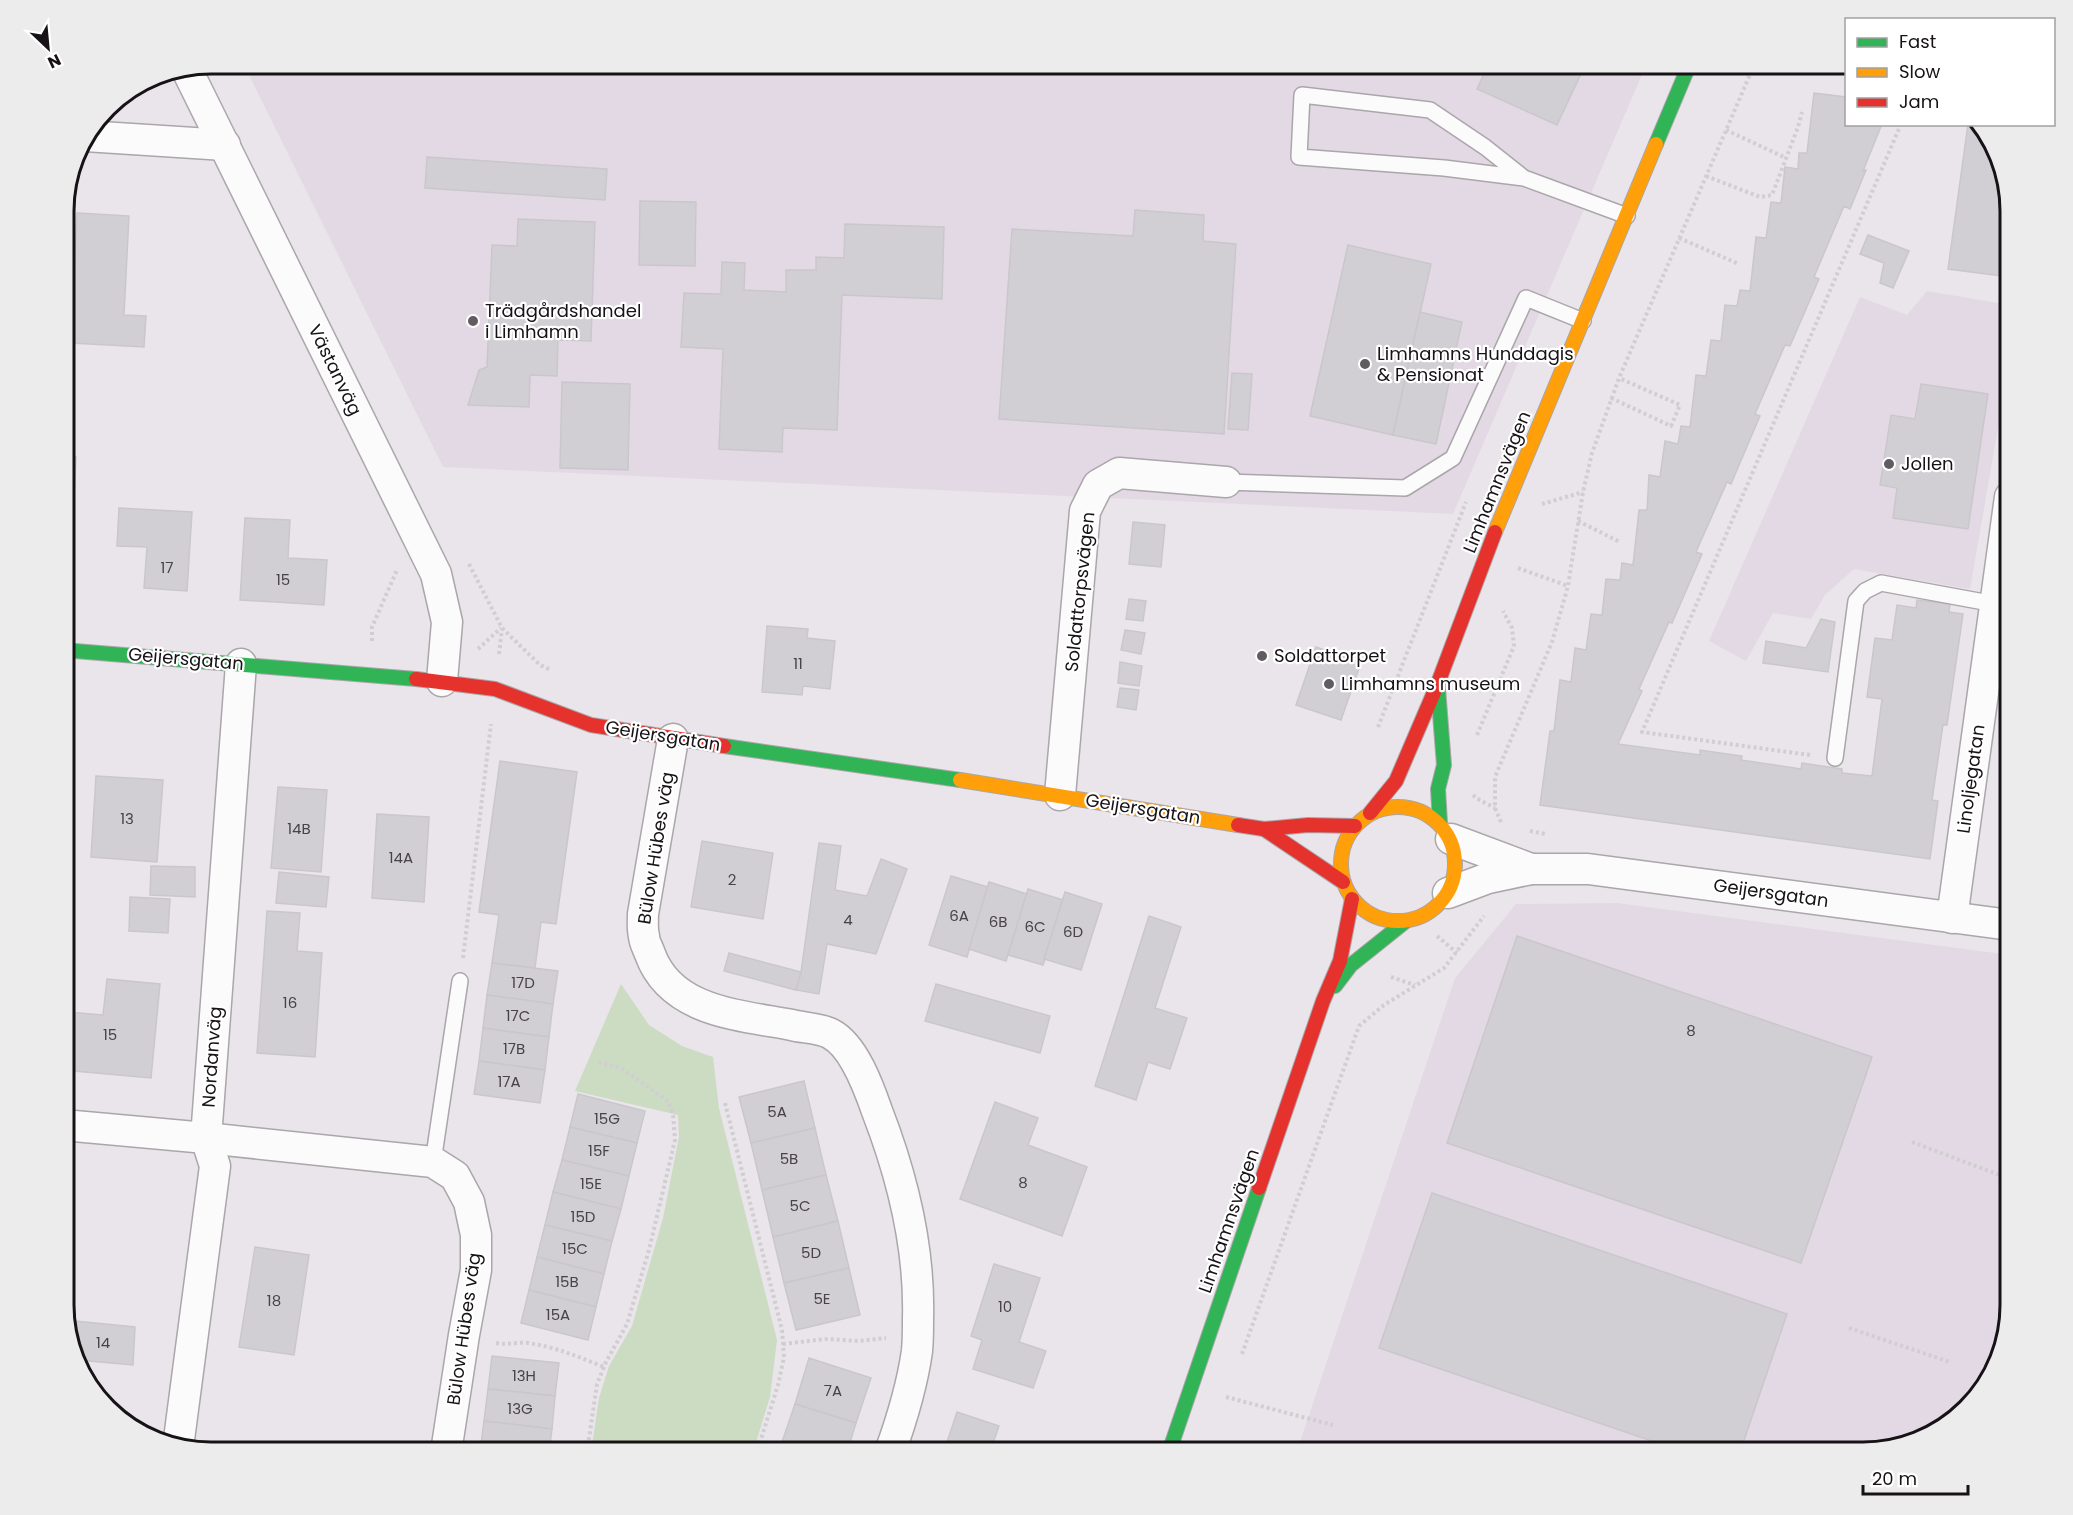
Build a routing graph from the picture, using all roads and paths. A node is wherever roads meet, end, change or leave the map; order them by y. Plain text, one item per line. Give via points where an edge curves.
1 (1686, 73) edge
2 (1751, 73) edge
3 (190, 75) edge
4 (1802, 111) dead end
5 (1900, 126) edge
6 (1726, 130) junction
7 (95, 137) edge
8 (225, 145) junction
9 (1786, 158) junction
10 (1706, 176) junction
11 (1524, 178) junction
12 (1627, 216) junction
13 (1679, 238) junction
14 (1739, 264) dead end
15 (1583, 321) junction
16 (1619, 378) junction
17 (1611, 398) junction
18 (1226, 482) joint
19 (1583, 492) junction
20 (1538, 505) dead end
21 (1578, 521) junction
22 (1620, 542) dead end
23 (398, 566) dead end
24 (1514, 566) dead end
25 (2000, 572) edge
26 (1569, 586) junction
27 (1498, 603) dead end
28 (1995, 604) junction
29 (74, 651) edge
30 (241, 664) junction
31 (373, 675) junction
32 (442, 681) junction
33 (1438, 684) junction
34 (492, 717) dead end
35 (673, 739) junction
36 (1475, 741) dead end
37 (1835, 758) joint
38 (1470, 791) dead end
39 (1060, 795) junction
40 (1495, 808) junction
41 (1370, 813) junction
42 (1355, 826) junction
43 (1503, 827) dead end
44 (1264, 829) junction
45 (1445, 831) junction
46 (1531, 869) junction
47 (1344, 882) junction
48 (1448, 893) junction
49 (1352, 899) junction
50 (1488, 910) dead end
51 (1952, 918) junction
52 (1406, 921) junction
53 (2000, 924) edge
54 (460, 981) joint
55 (1323, 1001) junction
56 (598, 1062) dead end
57 (725, 1104) dead end
58 (74, 1126) edge
59 (206, 1137) junction
60 (1912, 1142) dead end
61 (433, 1162) junction
62 (2000, 1175) edge
63 (1849, 1328) dead end
64 (918, 1334) junction
65 (464, 1335) junction
66 (783, 1344) junction
67 (1950, 1362) dead end
68 (1239, 1364) dead end
69 (604, 1367) junction
70 (1230, 1386) dead end
71 (1333, 1425) dead end
72 (179, 1438) edge
73 (448, 1442) edge
74 (588, 1442) edge
75 (760, 1442) edge
76 (893, 1442) edge
77 (1172, 1442) edge

1 - 12 main road, Limhamnsvägen
2 - 6 path
3 - 8 street, Västanväg
4 - 9 path
5 - 37 path via 1642,732
6 - 9 path
6 - 10 path
7 - 8 street
8 - 32 street, Västanväg via 436,574 447,622
9 - 10 path via 1772,195 1760,197
10 - 13 path
11 - 11 lane via 1299,157 1302,95 1430,110
11 - 12 lane
12 - 15 main road, Limhamnsvägen
13 - 14 path
13 - 16 path
15 - 18 lane via 1526,298 1453,458 1405,488
15 - 33 main road, Limhamnsvägen via 1501,515
16 - 17 path
16 - 17 path via 1680,405 1671,426
17 - 19 path
18 - 39 street, Soldattorpsvägen via 1119,473 1098,485 1085,512
19 - 20 path
19 - 21 path
21 - 22 path
21 - 26 path
23 - 31 path via 372,627
24 - 26 path
25 - 28 street, Linoljegatan
26 - 40 path via 1551,642 1495,777
27 - 36 path via 1512,628 1514,646
28 - 37 lane via 1881,583 1865,591 1856,601
28 - 51 street, Linoljegatan
29 - 30 main road, Geijersgatan
30 - 31 main road, Geijersgatan
30 - 59 street, Nordanväg
31 - 32 main road, Geijersgatan
32 - 35 main road, Geijersgatan via 495,689 591,724
33 - 41 main road, Limhamnsvägen via 1396,781
33 - 45 main road, Limhamnsvägen via 1444,765 1438,789
34 - 54 path
35 - 39 main road, Geijersgatan
35 - 64 street, Bülow Hübes väg via 643,914 644,937 654,965 686,999 713,1009 831,1034 847,1048 872,1097 905,1195 919,1294
38 - 40 path
39 - 44 main road, Geijersgatan
40 - 43 path
41 - 42 main road
41 - 45 main road via 1388,807 1407,807 1425,812
42 - 44 main road, Geijersgatan
42 - 47 main road via 1344,843
44 - 47 main road, Geijersgatan
45 - 46 street, Geijersgatan
45 - 48 main road via 1456,857 1455,876
46 - 48 street, Geijersgatan via 1488,878
46 - 51 street, Geijersgatan via 1588,869
47 - 49 main road
48 - 52 main road via 1437,907
49 - 52 main road via 1376,917
49 - 55 main road, Limhamnsvägen via 1340,961
50 - 68 path via 1444,968 1384,1005 1359,1026
51 - 53 street, Geijersgatan
52 - 55 main road, Limhamnsvägen via 1351,965
54 - 61 lane
55 - 77 main road, Limhamnsvägen
56 - 69 path via 621,1068 669,1102 675,1140 627,1324
57 - 66 path
58 - 59 street, Bülow Hübes väg
59 - 61 street, Bülow Hübes väg
59 - 72 street, Nordanväg via 215,1166
60 - 62 path
61 - 65 street, Bülow Hübes väg via 456,1176 469,1202 476,1235 476,1270
63 - 67 path
64 - 66 path
64 - 76 street, Bülow Hübes väg via 906,1405
65 - 69 path via 504,1345 525,1342 557,1348
65 - 73 street, Bülow Hübes väg
66 - 75 path via 778,1385
69 - 74 path via 597,1384
70 - 71 path via 1226,1398

